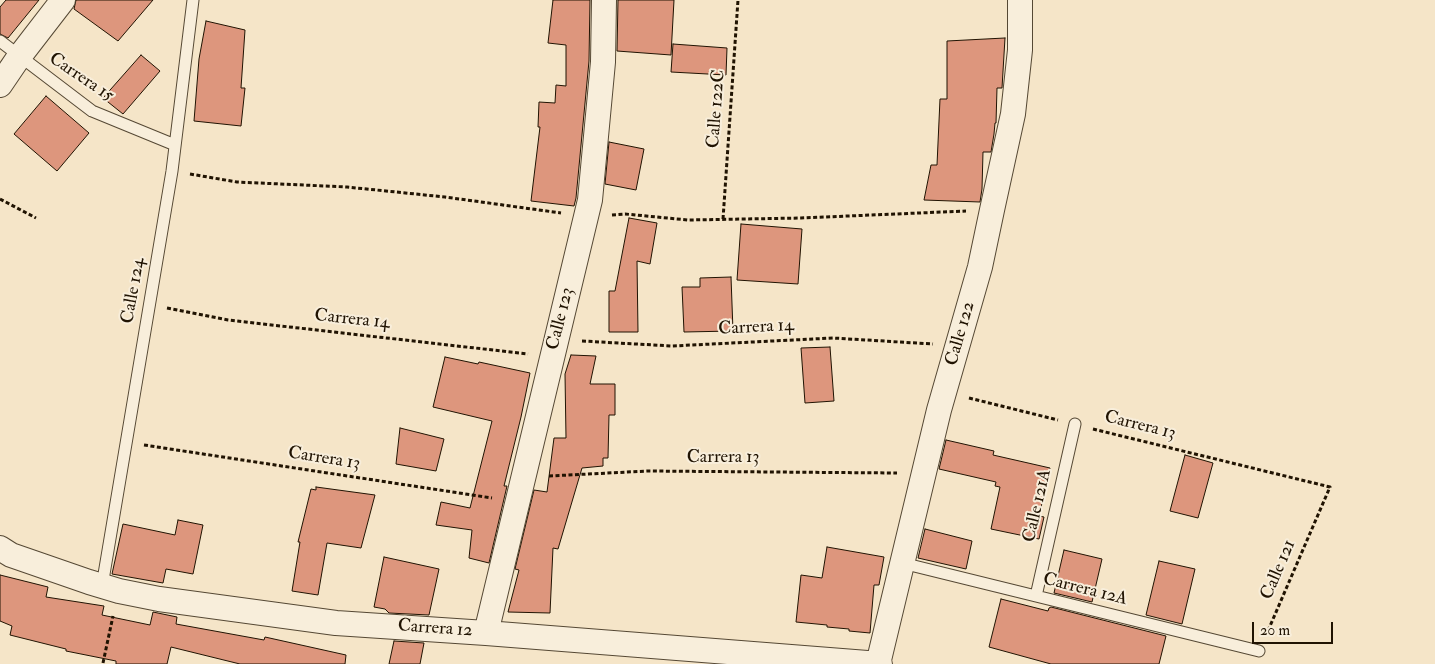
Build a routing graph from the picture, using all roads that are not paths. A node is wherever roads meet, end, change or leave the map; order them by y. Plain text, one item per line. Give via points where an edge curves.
1 (63, 0) edge
2 (193, 0) edge
3 (604, 0) edge
4 (1020, 0) edge
5 (0, 41) edge
6 (20, 57) junction
7 (0, 85) edge
8 (175, 145) junction
9 (1075, 424) road end
10 (0, 548) edge
11 (902, 563) junction
12 (110, 588) junction
13 (1036, 596) junction
14 (486, 633) junction
15 (1259, 651) road end
16 (879, 664) edge

1 - 6 street
2 - 8 lane, Calle 124
3 - 14 street, Calle 123 via 603,62 590,200
4 - 11 street, Calle 122 via 1020,50 1013,114 980,267 944,391
5 - 6 lane, Carrera 15
6 - 7 street
6 - 8 lane, Carrera 15 via 92,111
8 - 12 lane, Calle 124 via 126,442
9 - 13 lane, Calle 121A
10 - 12 street, Carrera 12 via 11,555
11 - 13 lane, Carrera 12A
11 - 16 street, Calle 122
12 - 14 street, Carrera 12 via 159,599 336,623
13 - 15 lane, Carrera 12A
14 - 16 street, Carrera 12

